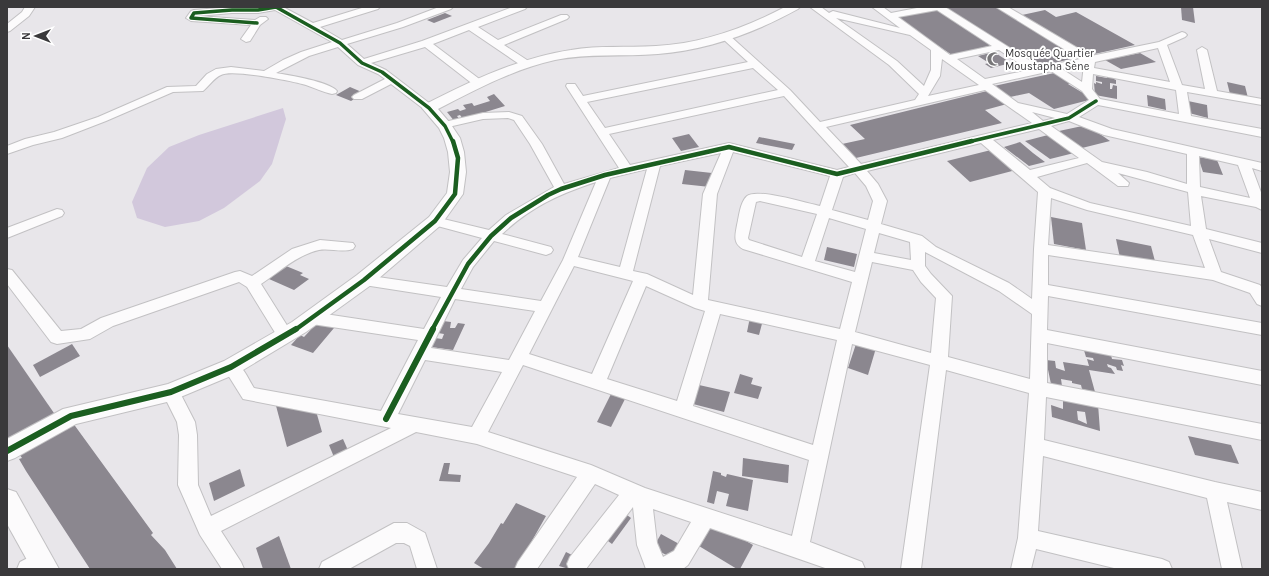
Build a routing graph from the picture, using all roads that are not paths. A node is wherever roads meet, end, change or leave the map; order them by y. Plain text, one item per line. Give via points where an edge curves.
1 (30, 7) edge
2 (375, 7) edge
3 (448, 7) edge
4 (522, 7) edge
5 (794, 7) edge
6 (815, 7) edge
7 (877, 7) edge
8 (936, 7) edge
9 (939, 7) edge
10 (1001, 7) edge
11 (281, 9) edge
12 (890, 16) junction
13 (564, 17) dead end
14 (257, 23) junction
15 (312, 26) junction
16 (470, 26) junction
17 (7, 30) edge
18 (916, 35) junction
19 (1182, 35) dead end
20 (726, 37) junction
21 (246, 39) dead end
22 (426, 42) junction
23 (340, 43) junction
24 (497, 44) junction
25 (1162, 44) junction
26 (1000, 47) junction
27 (936, 50) junction
28 (1202, 50) dead end
29 (949, 58) junction
30 (362, 63) junction
31 (526, 64) junction
32 (755, 64) junction
33 (1089, 65) junction
34 (1053, 68) junction
35 (1038, 71) junction
36 (267, 74) junction
37 (391, 80) junction
38 (478, 83) junction
39 (985, 85) junction
40 (571, 86) dead end
41 (1179, 88) junction
42 (1086, 89) junction
43 (332, 91) dead end
44 (786, 92) junction
45 (1212, 94) junction
46 (358, 97) dead end
47 (922, 98) junction
48 (581, 100) junction
49 (1096, 101) junction
50 (1262, 102) edge
51 (1012, 104) junction
52 (429, 108) junction
53 (1069, 118) junction
54 (1185, 118) junction
55 (1040, 124) junction
56 (444, 125) junction
57 (817, 126) junction
58 (602, 132) junction
59 (1262, 133) edge
60 (983, 138) junction
61 (729, 147) junction
62 (7, 150) edge
63 (1193, 151) junction
64 (1093, 162) junction
65 (1243, 162) junction
66 (655, 163) junction
67 (1262, 167) edge
68 (856, 169) junction
69 (627, 170) junction
70 (837, 174) junction
71 (605, 175) junction
72 (1028, 175) junction
73 (1123, 184) dead end
74 (561, 189) junction
75 (1194, 190) junction
76 (1045, 191) junction
77 (1261, 205) edge
78 (825, 212) junction
79 (57, 213) dead end
80 (435, 221) junction
81 (874, 226) junction
82 (1199, 232) junction
83 (7, 233) edge
84 (491, 236) junction
85 (918, 239) junction
86 (348, 246) dead end
87 (1041, 248) junction
88 (1262, 248) edge
89 (546, 250) dead end
90 (866, 256) junction
91 (570, 260) junction
92 (807, 264) junction
93 (918, 266) junction
94 (7, 274) edge
95 (625, 274) junction
96 (1215, 275) junction
97 (642, 278) junction
98 (860, 279) junction
99 (364, 280) junction
100 (252, 283) junction
101 (1040, 289) junction
102 (451, 293) junction
103 (1262, 300) edge
104 (707, 306) junction
105 (545, 307) junction
106 (1040, 312) junction
107 (312, 318) junction
108 (1262, 329) edge
109 (285, 335) junction
110 (1039, 335) junction
111 (429, 336) junction
112 (846, 336) junction
113 (421, 353) junction
114 (939, 361) junction
115 (516, 362) junction
116 (230, 367) junction
117 (1262, 378) edge
118 (597, 383) junction
119 (1038, 388) junction
120 (171, 392) junction
121 (683, 411) junction
122 (386, 419) junction
123 (415, 424) junction
124 (1262, 432) edge
125 (476, 436) junction
126 (1034, 446) junction
127 (7, 451) edge
128 (820, 455) junction
129 (591, 473) junction
130 (1215, 491) junction
131 (637, 494) junction
132 (7, 500) edge
133 (1262, 501) edge
134 (705, 517) junction
135 (207, 528) junction
136 (1028, 538) junction
137 (799, 548) junction
138 (577, 564) dead end
139 (38, 566) edge
140 (848, 568) edge
141 (234, 569) edge
142 (329, 569) edge
143 (427, 569) edge
144 (525, 569) edge
145 (657, 569) edge
146 (910, 569) edge
147 (1021, 569) edge
148 (1162, 569) edge
149 (1232, 569) edge

1 - 17 street via 26,14
2 - 15 street
3 - 23 street
4 - 16 street
5 - 20 street via 759,25
6 - 18 street via 847,18
6 - 47 street via 893,63
7 - 12 street
8 - 12 street
9 - 26 street
10 - 33 street
11 - 14 street
11 - 14 street via 276,7 213,11 194,13 191,18
11 - 15 street
12 - 18 street
13 - 24 street
14 - 21 street
15 - 23 street
16 - 22 street
16 - 24 street
18 - 27 street
19 - 25 street
20 - 31 street via 658,50 573,53
20 - 32 street
22 - 30 street
22 - 38 street
23 - 30 street
23 - 36 street via 305,54
24 - 31 street
25 - 33 street
25 - 41 street
26 - 29 street
26 - 35 street
27 - 29 street
27 - 47 street via 939,60 936,75
28 - 45 street
29 - 39 street
30 - 37 street via 382,72
31 - 38 street
32 - 44 street
32 - 48 street
33 - 34 street
33 - 41 street
33 - 42 street
34 - 35 street
34 - 42 street
35 - 39 street
36 - 43 street via 293,78
36 - 62 street via 221,71 214,74 199,89 171,89 102,119
37 - 46 street
37 - 52 street
38 - 52 street
39 - 47 street
39 - 51 street
40 - 48 street
41 - 45 street
41 - 54 street
42 - 49 street
44 - 57 street
44 - 58 street
45 - 50 street
47 - 57 street
48 - 58 street
49 - 53 street
49 - 54 street
51 - 53 street
51 - 55 street
52 - 56 street
53 - 55 street
53 - 63 street via 1108,132
54 - 59 street
55 - 60 street
55 - 64 street
56 - 74 street via 483,116 509,115 518,118
56 - 80 street via 452,138 458,172 455,194
57 - 68 street
58 - 69 street
60 - 68 street
60 - 72 street
61 - 66 street
61 - 70 street
61 - 104 street via 710,194
63 - 65 street
63 - 75 street
64 - 72 street
64 - 73 street
64 - 75 street
65 - 67 street
65 - 77 street
66 - 69 street
66 - 95 street
68 - 70 street
68 - 81 street via 872,184 880,201
69 - 71 street
70 - 78 street
71 - 74 street
71 - 91 street
72 - 76 street
74 - 84 street via 511,218
75 - 77 street
75 - 82 street
76 - 82 street via 1087,206
76 - 87 street
78 - 81 street
78 - 92 street
78 - 92 street via 760,198 753,198 750,201 741,238 743,243
79 - 83 street
80 - 84 street
80 - 99 street
81 - 85 street
81 - 90 street
82 - 88 street
82 - 96 street
84 - 89 street
84 - 102 street via 468,264
85 - 93 street
85 - 106 street via 931,250 1004,287
86 - 100 street via 320,246 297,252
87 - 96 street
87 - 101 street
90 - 93 street
90 - 98 street
91 - 95 street
91 - 105 street
92 - 98 street
93 - 114 street via 944,296
94 - 100 street via 57,338 84,335 107,322 227,279 240,276
95 - 97 street
96 - 103 street via 1255,289
97 - 104 street
97 - 118 street
98 - 112 street
99 - 102 street
99 - 107 street
100 - 109 street
101 - 106 street
101 - 108 street
102 - 105 street
102 - 111 street
104 - 112 street
104 - 121 street
105 - 115 street
106 - 110 street
107 - 109 street
107 - 111 street
109 - 116 street
110 - 117 street
110 - 119 street
111 - 113 street
112 - 114 street
112 - 128 street
113 - 115 street
113 - 122 street
114 - 119 street
114 - 146 street
115 - 118 street
115 - 125 street
116 - 120 street
116 - 122 street via 249,394
118 - 121 street
119 - 124 street
119 - 126 street
120 - 127 street via 71,416
120 - 135 street via 186,422 188,485
121 - 128 street
122 - 123 street
123 - 125 street
123 - 135 street
125 - 129 street
126 - 130 street
126 - 136 street
128 - 137 street
129 - 131 street
129 - 144 street
130 - 133 street
130 - 149 street
131 - 134 street
131 - 138 street
131 - 145 street via 647,545
132 - 139 street
134 - 137 street
134 - 145 street via 681,558
135 - 141 street
136 - 147 street
136 - 148 street
137 - 140 street
142 - 143 street via 394,533 407,533 418,540

